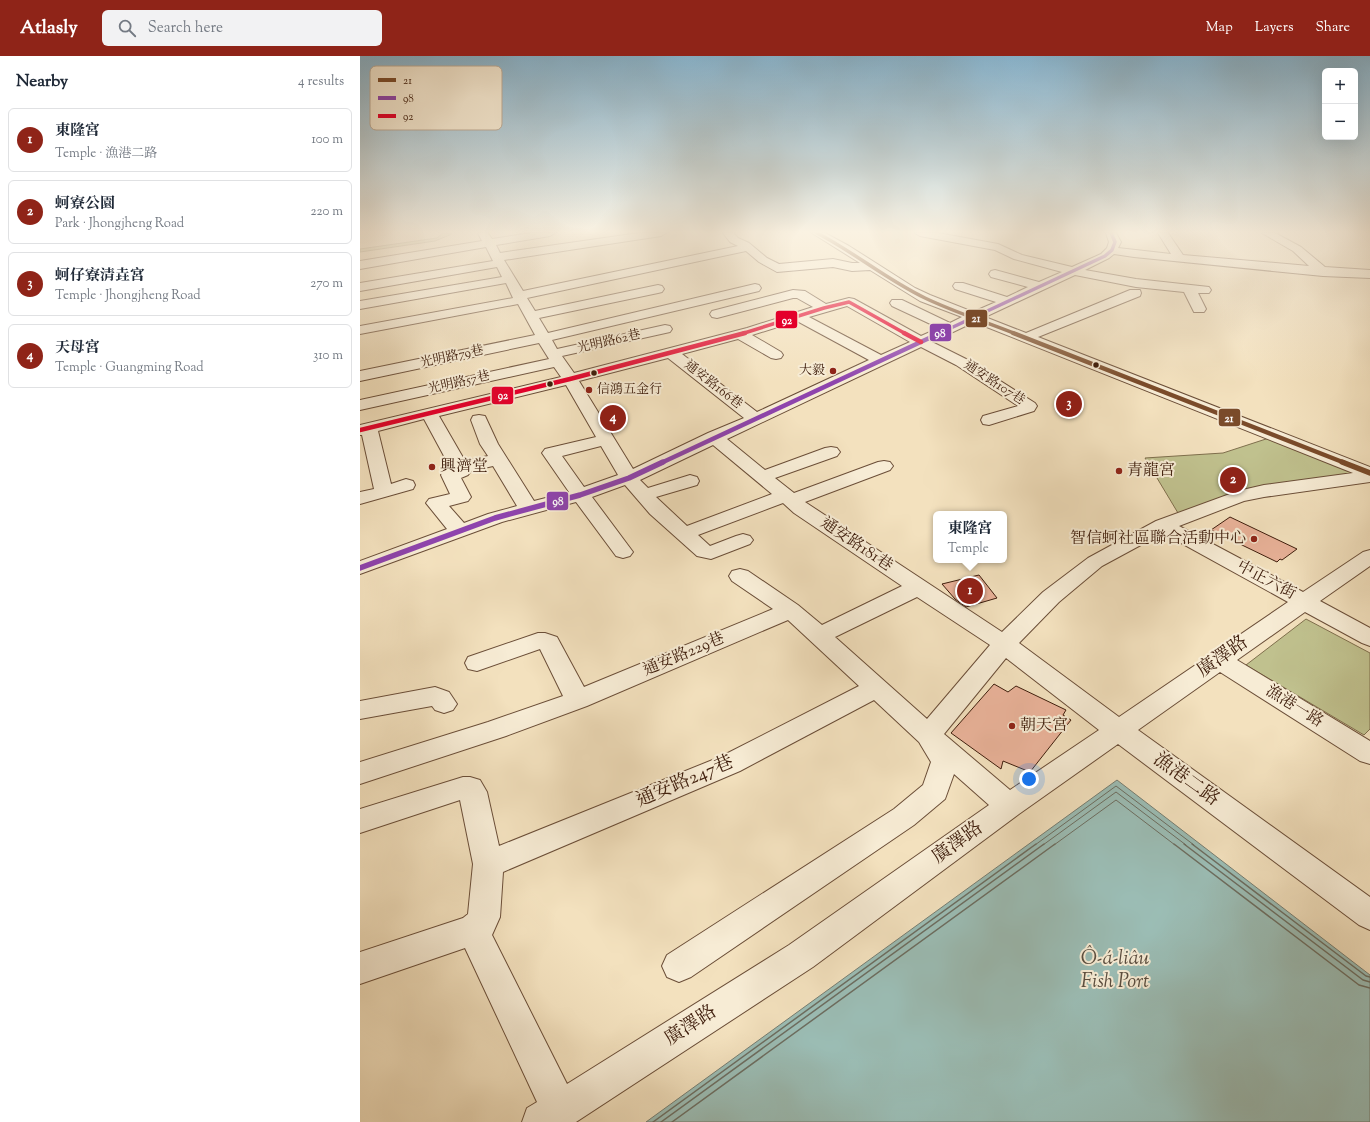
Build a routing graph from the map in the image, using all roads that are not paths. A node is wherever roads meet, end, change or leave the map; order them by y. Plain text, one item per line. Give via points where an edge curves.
1 (390, 282) edge
2 (386, 283) edge
3 (512, 283) edge
4 (605, 283) edge
5 (637, 283) edge
6 (655, 283) edge
7 (898, 283) edge
8 (1026, 283) edge
9 (1046, 283) edge
10 (1135, 283) edge
11 (959, 286) dead end
12 (1038, 286) junction
13 (360, 288) edge
14 (755, 288) dead end
15 (1189, 288) junction
16 (658, 289) dead end
17 (1205, 290) dead end
18 (1135, 293) dead end
19 (385, 301) junction
20 (1007, 301) junction
21 (897, 303) dead end
22 (360, 305) edge
23 (824, 308) junction
24 (1199, 309) dead end
25 (717, 314) dead end
26 (531, 317) junction
27 (799, 317) junction
28 (974, 317) junction
29 (360, 318) edge
30 (949, 328) junction
31 (665, 329) dead end
32 (360, 330) edge
33 (740, 334) junction
34 (1026, 337) junction
35 (921, 342) junction
36 (670, 352) junction
37 (776, 355) dead end
38 (486, 360) junction
39 (880, 360) junction
40 (360, 364) edge
41 (497, 374) junction
42 (360, 376) edge
43 (570, 379) junction
44 (360, 387) edge
45 (360, 405) edge
46 (429, 413) junction
47 (755, 418) junction
48 (479, 420) dead end
49 (989, 420) dead end
50 (365, 429) edge
51 (714, 437) junction
52 (607, 440) junction
53 (831, 452) dead end
54 (498, 459) junction
55 (884, 466) dead end
56 (460, 468) junction
57 (1370, 473) edge
58 (1370, 476) edge
59 (761, 477) junction
60 (629, 478) junction
61 (690, 481) dead end
62 (406, 485) dead end
63 (384, 492) junction
64 (580, 495) junction
65 (644, 495) junction
66 (360, 498) edge
67 (788, 499) junction
68 (529, 510) junction
69 (1163, 525) junction
70 (460, 531) junction
71 (682, 534) junction
72 (744, 540) dead end
73 (623, 552) dead end
74 (1370, 556) edge
75 (360, 568) edge
76 (740, 576) dead end
77 (919, 587) junction
78 (1303, 602) junction
79 (790, 610) junction
80 (819, 636) junction
81 (1370, 638) edge
82 (1004, 644) junction
83 (1218, 660) junction
84 (478, 663) dead end
85 (876, 688) junction
86 (578, 700) junction
87 (444, 704) dead end
88 (360, 710) edge
89 (1118, 730) junction
90 (928, 736) junction
91 (1370, 754) edge
92 (360, 773) edge
93 (1009, 806) junction
94 (360, 821) edge
95 (488, 864) junction
96 (1370, 915) edge
97 (473, 930) junction
98 (680, 966) dead end
99 (360, 968) edge
100 (550, 1116) edge

1 - 19 street via 391,287 383,293
2 - 13 street
3 - 26 street
4 - 26 street
5 - 26 street
6 - 26 street
7 - 28 street via 912,292
8 - 12 street
9 - 12 street
10 - 15 street
11 - 20 street
12 - 20 street
14 - 26 street via 581,330
15 - 17 street
15 - 24 street
16 - 26 street
18 - 34 street
19 - 22 street
19 - 26 street
20 - 28 street
21 - 30 street
23 - 25 street via 800,294 793,294
23 - 27 street
23 - 35 street via 849,302
26 - 29 street
26 - 31 street, 光明路62巷
26 - 32 street
26 - 38 street, 光明路79巷
26 - 40 street
26 - 41 street, 光明路57巷
26 - 42 street, 光明路79巷
26 - 43 street
27 - 33 street
27 - 39 street
28 - 30 street
28 - 34 street
30 - 35 street
33 - 36 street
33 - 37 street
34 - 57 street
35 - 39 street
35 - 49 street, 通安路107巷 via 961,362 1029,406
36 - 43 street
36 - 47 street, 通安路166巷
38 - 41 street
38 - 44 street, 光明路79巷
39 - 47 street
41 - 45 street, 光明路57巷
43 - 46 street
43 - 52 street
46 - 50 street
46 - 56 street
47 - 51 street
48 - 54 street
50 - 63 street
51 - 59 street, 通安路181巷
51 - 60 street
52 - 60 street
52 - 64 street via 551,453
53 - 59 street
54 - 56 street
54 - 68 street
55 - 67 street
56 - 70 street via 462,471 450,475 461,496 436,503
58 - 69 street via 1238,497
59 - 67 street, 通安路181巷
60 - 64 street
60 - 65 street
61 - 65 street
62 - 63 street
63 - 66 street
64 - 68 street
64 - 73 street
65 - 71 street
67 - 71 street
67 - 77 street, 通安路181巷
68 - 70 street via 495,518
69 - 78 street, 中正六街
69 - 82 street via 1095,562 1051,597
70 - 75 street
71 - 72 street via 707,554
74 - 78 street, 廣澤路
76 - 79 street
77 - 80 street
77 - 82 street, 通安路181巷
78 - 81 street, 中正六街
78 - 83 street, 廣澤路
79 - 80 street
79 - 86 street, 通安路229巷
80 - 85 street
82 - 89 street, 漁港二路
82 - 90 street
83 - 89 street, 廣澤路
83 - 91 street, 漁港一路
84 - 86 street via 544,641 549,643
85 - 90 street
85 - 95 street, 通安路247巷 via 730,764
86 - 92 street
87 - 88 street via 435,696
89 - 93 street, 廣澤路
89 - 96 street, 漁港二路
90 - 93 street
90 - 98 street via 945,761 935,791 904,817
93 - 100 street, 廣澤路 via 801,956
94 - 95 street via 463,788 470,788
95 - 97 street via 484,917 482,923
97 - 99 street
97 - 100 street

